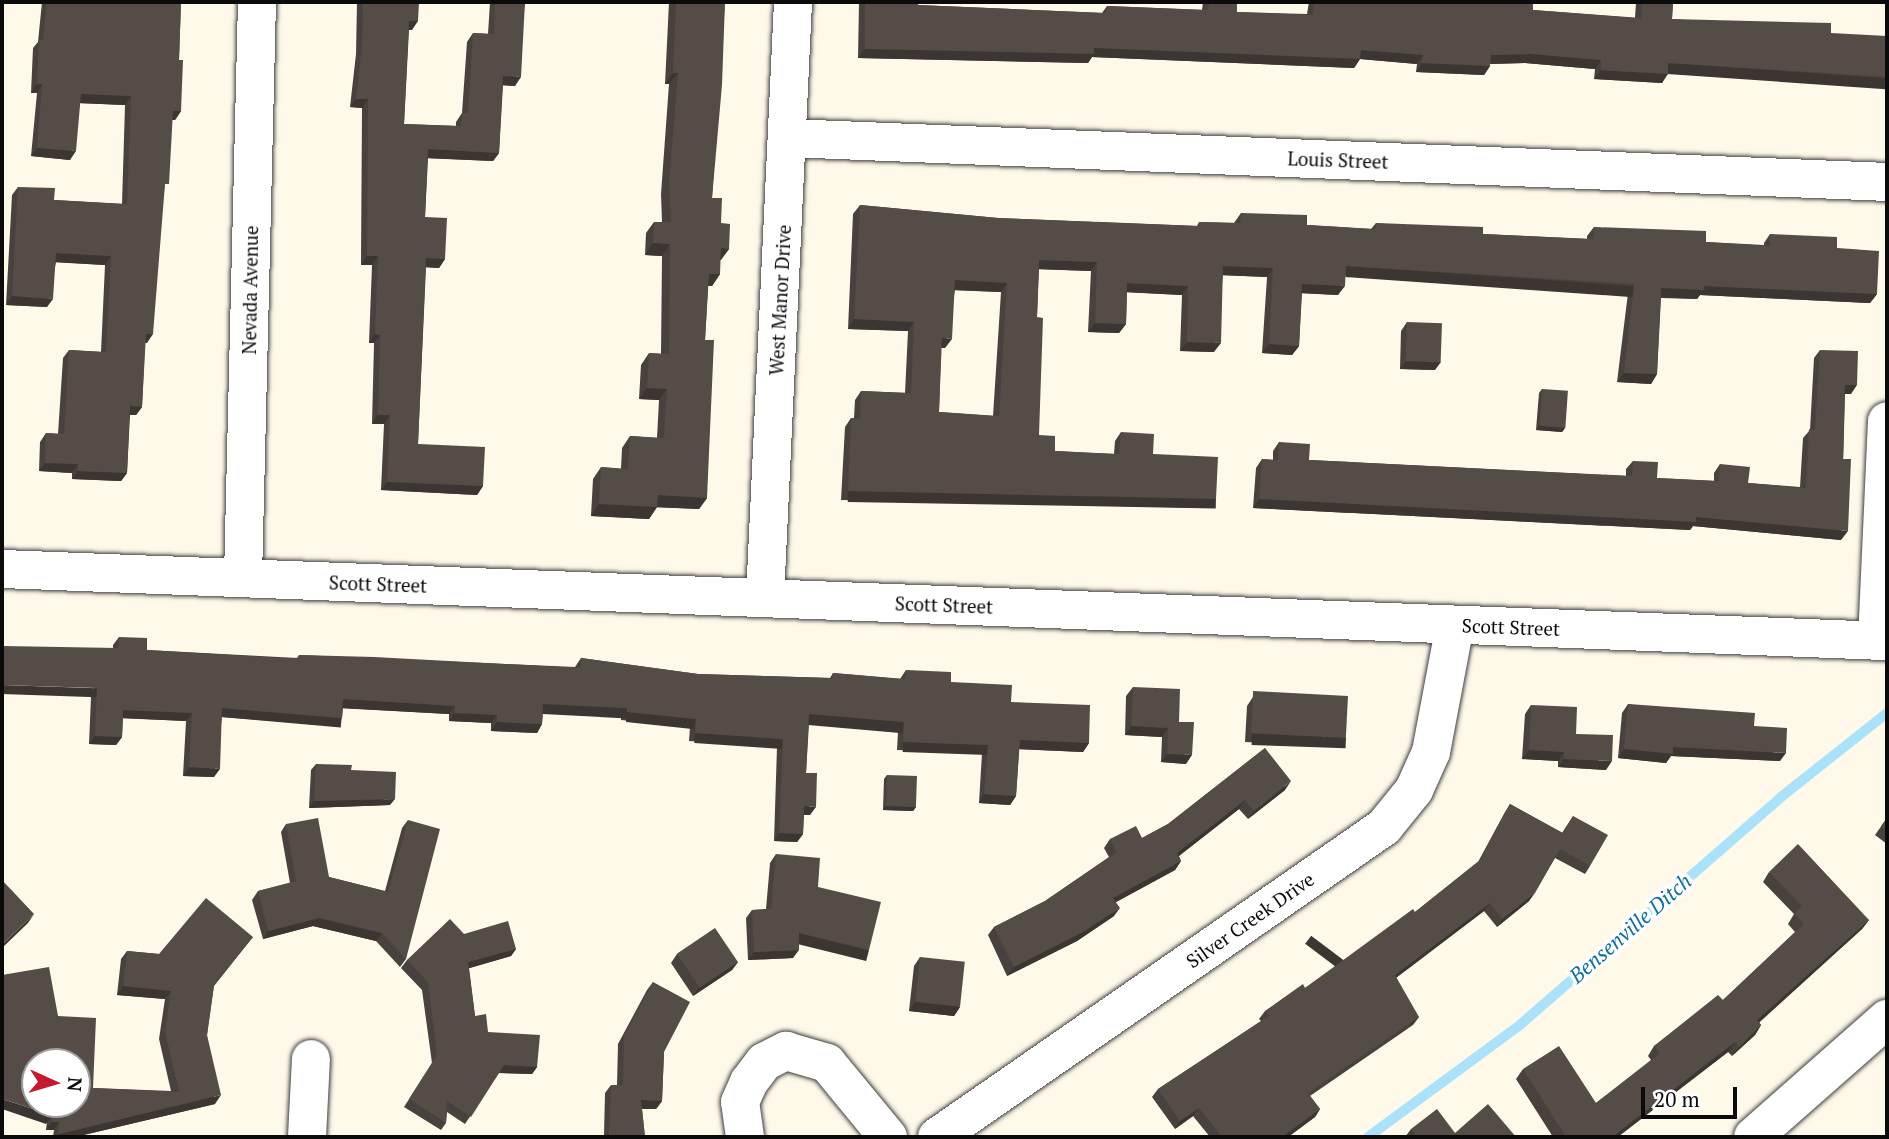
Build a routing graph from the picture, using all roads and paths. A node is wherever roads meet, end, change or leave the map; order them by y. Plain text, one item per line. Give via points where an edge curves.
1 (257, 2) edge
2 (793, 2) edge
3 (788, 138) junction
4 (1887, 182) edge
5 (1887, 421) edge
6 (2, 569) edge
7 (243, 578) junction
8 (765, 598) junction
9 (1455, 625) junction
10 (1882, 641) edge
11 (1887, 1019) edge
12 (310, 1059) dead end
13 (307, 1137) edge
14 (745, 1137) edge
15 (888, 1137) edge
16 (937, 1137) edge
17 (1753, 1137) edge

1 - 7 street, Nevada Avenue
2 - 3 street, West Manor Drive
3 - 4 street, Louis Street
3 - 8 street, West Manor Drive
5 - 10 street
6 - 7 street, Scott Street
7 - 8 street, Scott Street
8 - 9 street, Scott Street
9 - 10 street, Scott Street
9 - 16 street, Silver Creek Drive via 1431,752 1414,790 1384,827
11 - 17 street
12 - 13 street
14 - 15 street via 740,1101 749,1082 764,1062 786,1051 827,1063

